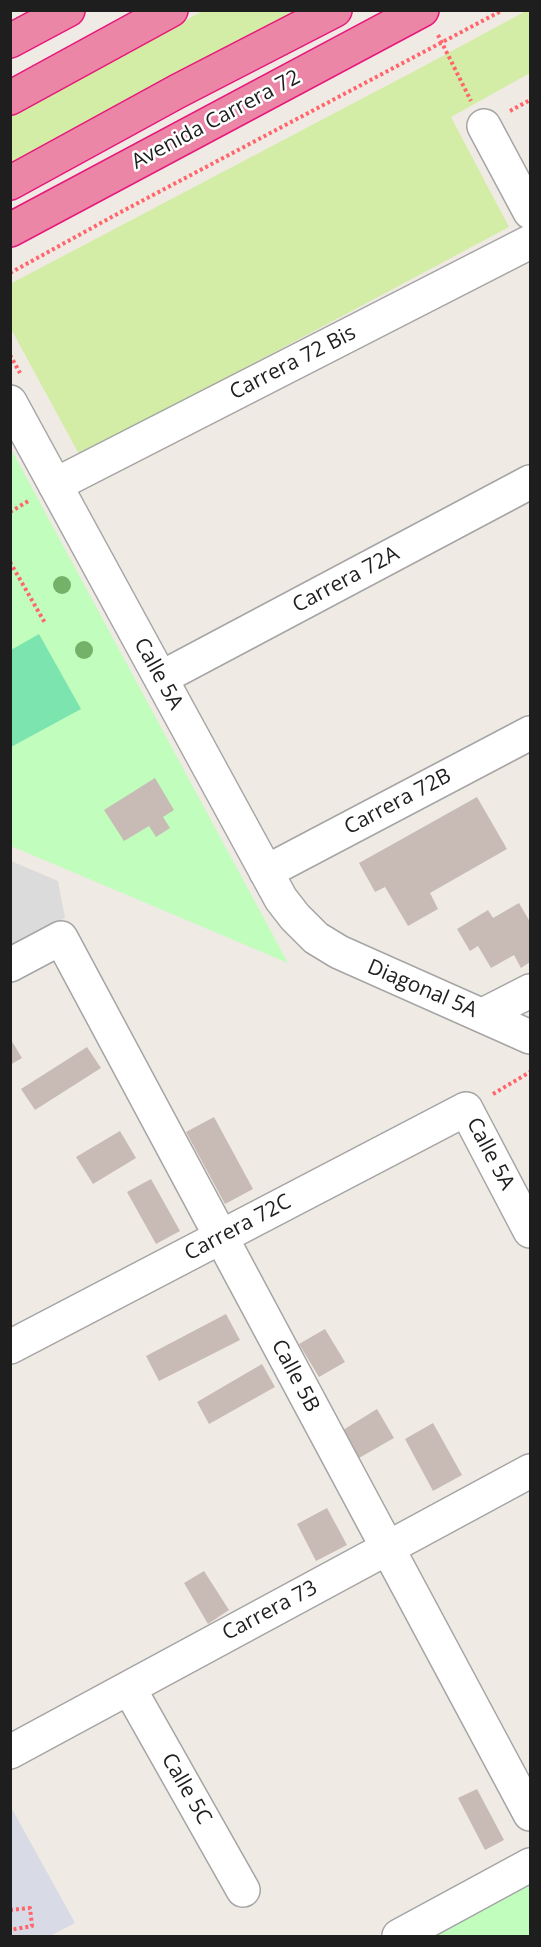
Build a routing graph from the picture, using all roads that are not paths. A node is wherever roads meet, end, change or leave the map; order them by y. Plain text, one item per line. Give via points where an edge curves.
1 (68, 10) edge
2 (171, 10) edge
3 (335, 10) edge
4 (428, 19) edge
5 (10, 41) edge
6 (10, 98) edge
7 (484, 126) road end
8 (10, 183) edge
9 (531, 212) edge
10 (10, 230) edge
11 (531, 242) edge
12 (16, 389) edge
13 (531, 482) edge
14 (55, 484) junction
15 (161, 678) junction
16 (531, 733) edge
17 (266, 872) junction
18 (316, 938) joint
19 (10, 965) edge
20 (531, 991) edge
21 (483, 1015) junction
22 (531, 1037) edge
23 (466, 1109) joint
24 (531, 1231) edge
25 (221, 1237) junction
26 (10, 1347) edge
27 (531, 1471) edge
28 (388, 1548) junction
29 (129, 1688) junction
30 (10, 1752) edge
31 (519, 1763) edge
32 (531, 1814) edge
33 (531, 1865) edge
34 (243, 1890) dead end
35 (399, 1936) edge

1 - 5 highway
2 - 6 highway
3 - 8 highway, Avenida Carrera 72
4 - 10 highway, Avenida Carrera 72
7 - 9 street
11 - 14 street, Carrera 72 Bis
12 - 14 street, Calle 5A
13 - 15 street, Carrera 72A
14 - 15 street, Calle 5A
15 - 17 street, Calle 5A
16 - 17 street, Carrera 72B
17 - 18 street, Calle 5A via 281,899
18 - 21 street, Diagonal 5A via 372,968
19 - 25 street, Calle 5B via 61,938
20 - 21 street
21 - 22 street, Diagonal 5A
23 - 24 street, Calle 5A
23 - 25 street, Carrera 72C
25 - 26 street, Carrera 72C
25 - 28 street, Calle 5B
27 - 28 street, Carrera 73
28 - 29 street, Carrera 73
28 - 31 street, Calle 5B
29 - 30 street, Carrera 73
29 - 34 street, Calle 5C
31 - 32 street, Calle 5B
33 - 35 street

